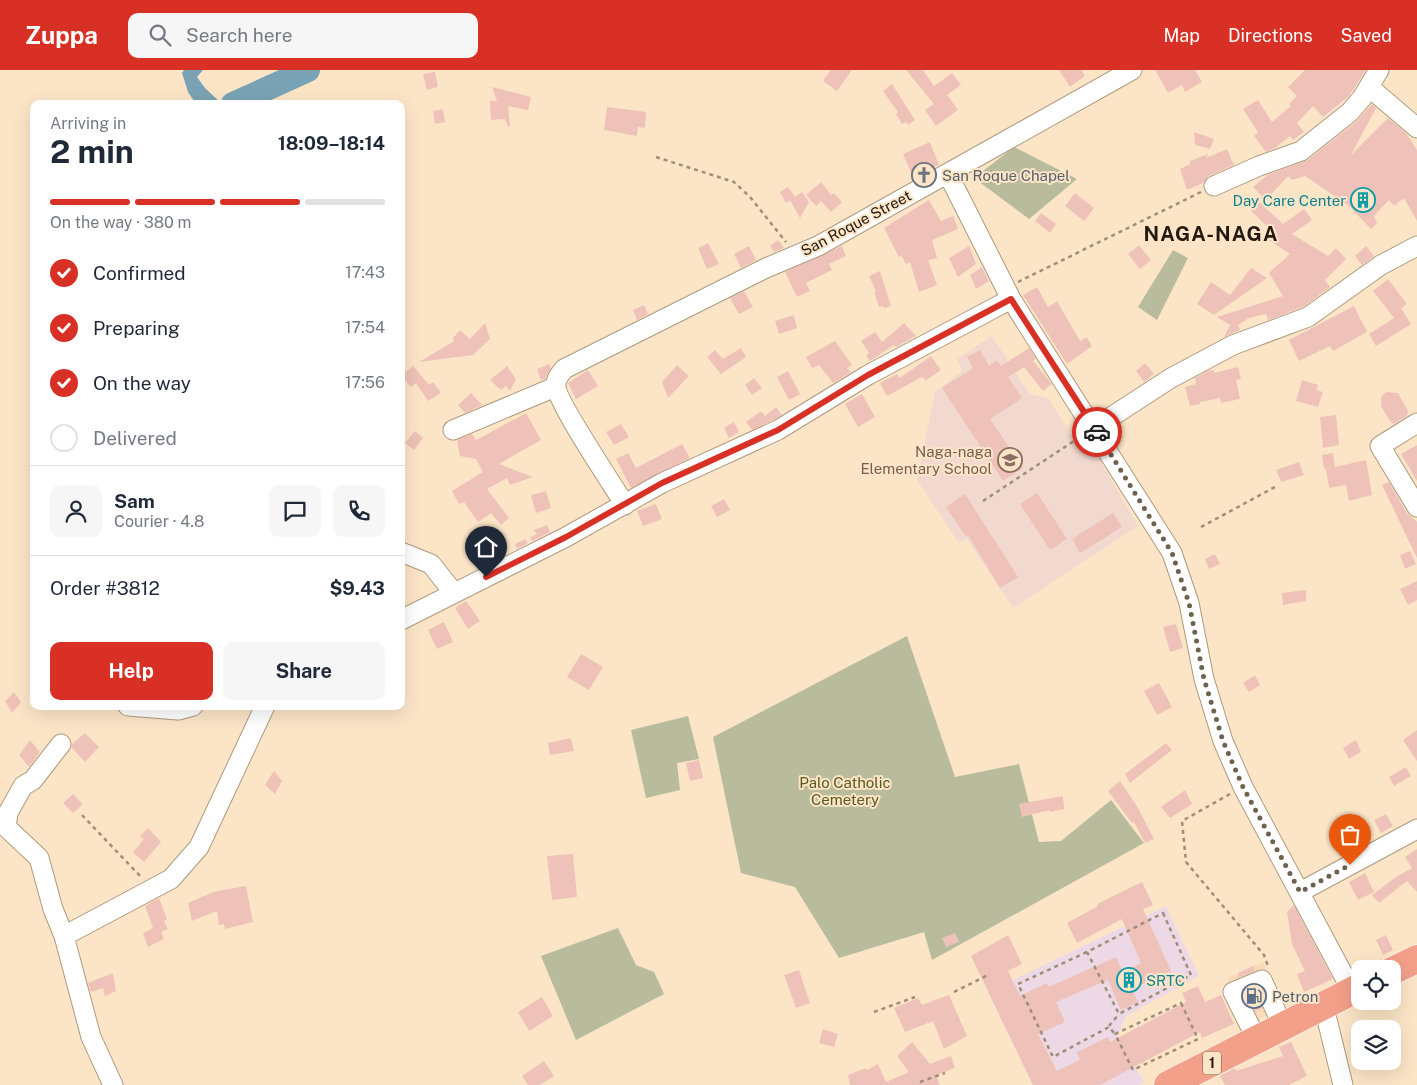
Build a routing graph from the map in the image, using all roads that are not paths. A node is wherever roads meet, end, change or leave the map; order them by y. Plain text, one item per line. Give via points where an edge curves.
1 (1132, 70) edge
2 (1379, 70) edge
3 (1369, 86) junction
4 (1417, 128) edge
5 (948, 174) junction
6 (1214, 186) road end
7 (1417, 246) edge
8 (1011, 299) junction
9 (555, 387) junction
10 (1417, 422) edge
11 (1094, 428) junction
12 (454, 430) dead end
13 (625, 505) junction
14 (1417, 507) edge
15 (405, 554) edge
16 (454, 593) junction
17 (405, 618) edge
18 (263, 710) edge
19 (61, 744) dead end
20 (1417, 829) edge
21 (1300, 892) junction
22 (64, 936) junction
23 (1417, 959) edge
24 (1401, 967) edge
25 (1351, 980) edge
26 (1351, 992) edge
27 (1269, 996) junction
28 (1324, 1007) junction
29 (1241, 1009) junction
30 (1283, 1027) junction
31 (1257, 1040) junction
32 (113, 1085) edge
33 (1168, 1085) edge
34 (1343, 1085) edge

1 - 5 street, San Roque Street
2 - 3 street
3 - 4 street
3 - 6 street via 1350,112 1301,151
5 - 8 street
5 - 9 street, San Roque Street via 818,246 766,268 564,369
7 - 11 street via 1380,265 1308,317 1233,345 1171,378
8 - 11 street
8 - 13 street via 868,375 778,430 662,483
9 - 12 street
9 - 13 street via 566,411
10 - 14 street via 1380,446
11 - 21 street via 1172,553 1189,603 1204,679 1223,741 1243,787
13 - 16 street
15 - 16 street via 431,564
16 - 17 street
18 - 22 street via 199,847 171,879
19 - 22 street via 32,780 23,786 8,813 6,827 39,858
20 - 21 street
21 - 25 street
22 - 32 street via 91,1037
23 - 24 highway
26 - 28 highway, 1
27 - 29 street
27 - 29 street via 1262,980 1233,992
27 - 30 street
28 - 30 highway, 1
28 - 34 street
29 - 31 street
30 - 31 highway, 1
31 - 33 highway, 1

